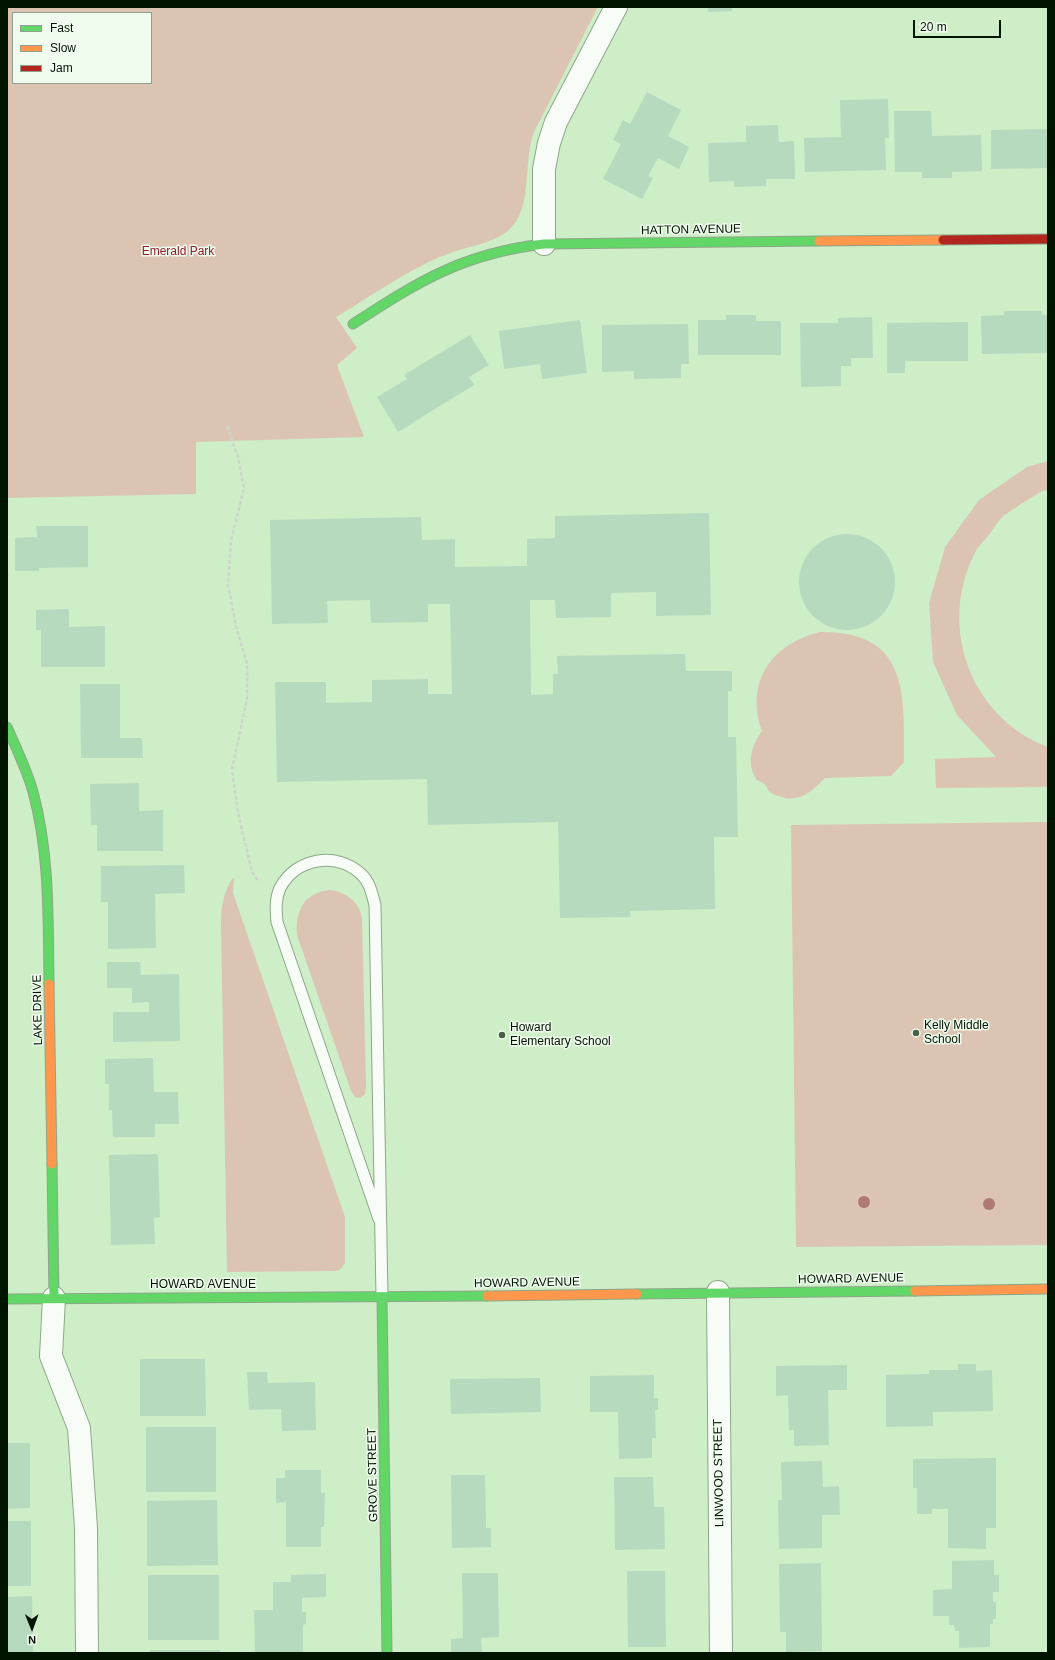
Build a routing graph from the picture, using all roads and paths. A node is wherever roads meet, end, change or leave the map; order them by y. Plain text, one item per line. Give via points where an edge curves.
1 (616, 7) edge
2 (1048, 238) edge
3 (544, 244) junction
4 (353, 324) dead end
5 (227, 426) dead end
6 (7, 727) edge
7 (276, 906) junction
8 (379, 1219) junction
9 (1048, 1289) edge
10 (718, 1292) junction
11 (382, 1297) junction
12 (54, 1298) junction
13 (7, 1299) edge
14 (87, 1653) edge
15 (387, 1653) edge
16 (721, 1653) edge

1 - 3 street via 556,122 549,143 544,169
2 - 3 street, HATTON AVENUE
3 - 4 street, HATTON AVENUE via 516,246 448,267 415,284
5 - 7 path via 238,458 244,488 231,541 228,584 247,664 247,699 232,769 238,813 252,872
6 - 12 street, LAKE DRIVE via 33,792 46,873
7 - 8 lane via 277,922
7 - 8 lane via 279,889 288,876 301,866 317,860 334,860 349,865 362,875 371,889 375,905
8 - 11 lane
9 - 10 street, HOWARD AVENUE
10 - 11 street, HOWARD AVENUE
10 - 16 street, LINWOOD STREET
11 - 12 street, HOWARD AVENUE
11 - 15 street, GROVE STREET
12 - 13 street, HOWARD AVENUE
12 - 14 street via 51,1356 79,1428 86,1528

